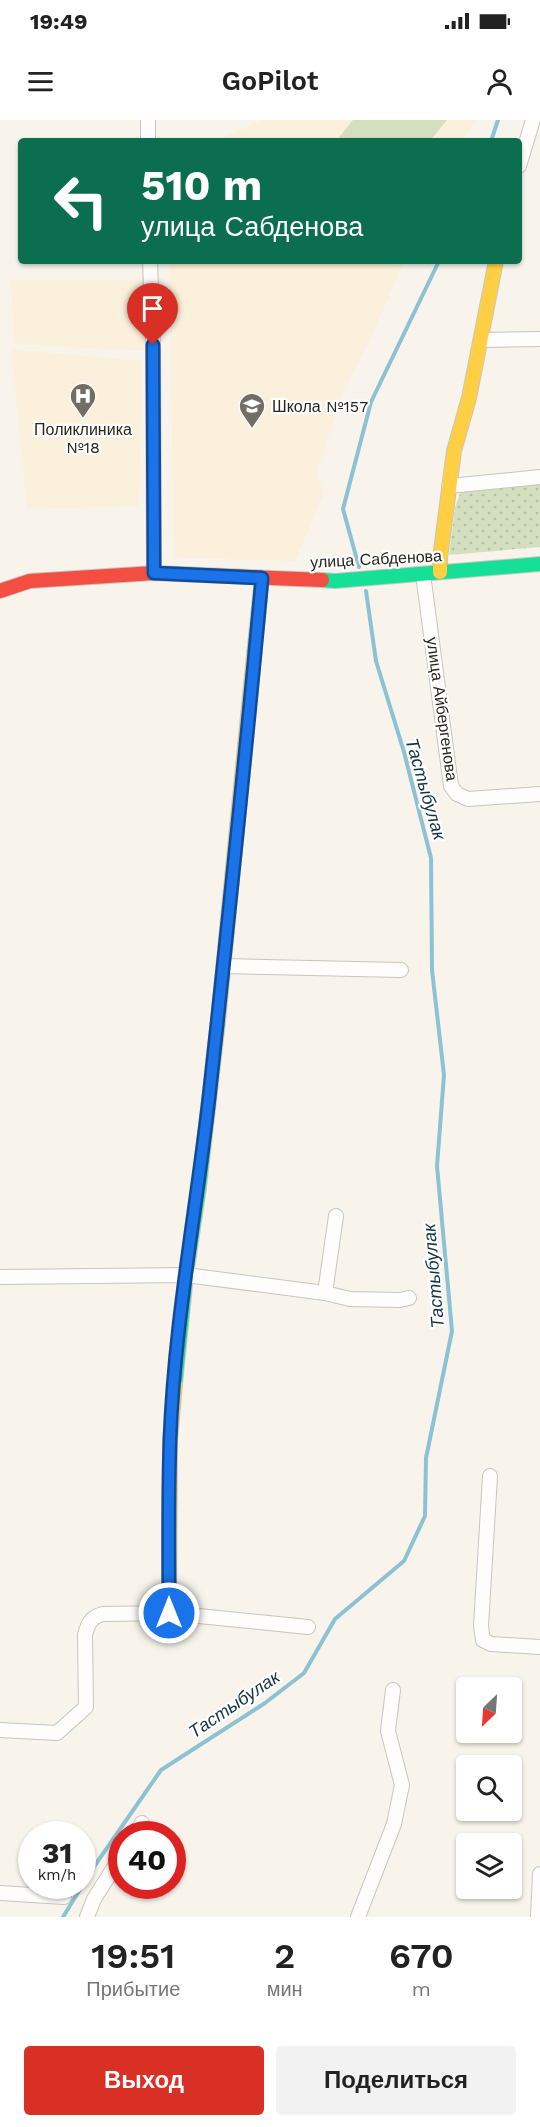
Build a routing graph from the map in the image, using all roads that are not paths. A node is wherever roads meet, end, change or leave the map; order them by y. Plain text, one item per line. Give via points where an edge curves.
1 (148, 120) edge
2 (533, 120) edge
3 (148, 138) edge
4 (522, 156) edge
5 (150, 264) edge
6 (495, 264) edge
7 (540, 339) edge
8 (481, 340) junction
9 (540, 477) edge
10 (449, 486) junction
11 (540, 564) edge
12 (440, 572) junction
13 (154, 573) junction
14 (423, 574) junction
15 (262, 578) junction
16 (0, 591) edge
17 (540, 794) edge
18 (224, 966) junction
19 (401, 970) dead end
20 (336, 1216) dead end
21 (186, 1275) junction
22 (0, 1277) edge
23 (325, 1293) junction
24 (409, 1298) dead end
25 (490, 1476) dead end
26 (169, 1613) junction
27 (308, 1627) dead end
28 (540, 1647) edge
29 (393, 1690) dead end
30 (0, 1730) edge
31 (540, 1874) edge
32 (108, 1877) edge
33 (0, 1893) edge
34 (18, 1894) edge
35 (87, 1917) edge
36 (358, 1917) edge
37 (538, 1917) edge

1 - 3 street
2 - 4 street
5 - 13 street
6 - 8 street
7 - 8 street
8 - 10 street
9 - 10 street
10 - 12 street
11 - 12 street, улица Сабденова
12 - 14 street, улица Сабденова
13 - 15 street, улица Сабденова
13 - 16 street, улица Сабденова via 30,581
14 - 15 street, улица Сабденова via 335,581
14 - 17 street, улица Айбергенова via 451,786 468,799
15 - 18 street
18 - 19 street
18 - 21 street
20 - 23 street
21 - 22 street
21 - 23 street
21 - 26 street via 170,1440
23 - 24 street via 350,1299
25 - 28 street via 483,1640
26 - 27 street
26 - 30 street via 93,1616 85,1635 86,1707 57,1733
29 - 36 street via 388,1731 402,1785 394,1824
31 - 37 street
32 - 35 street
33 - 34 street

